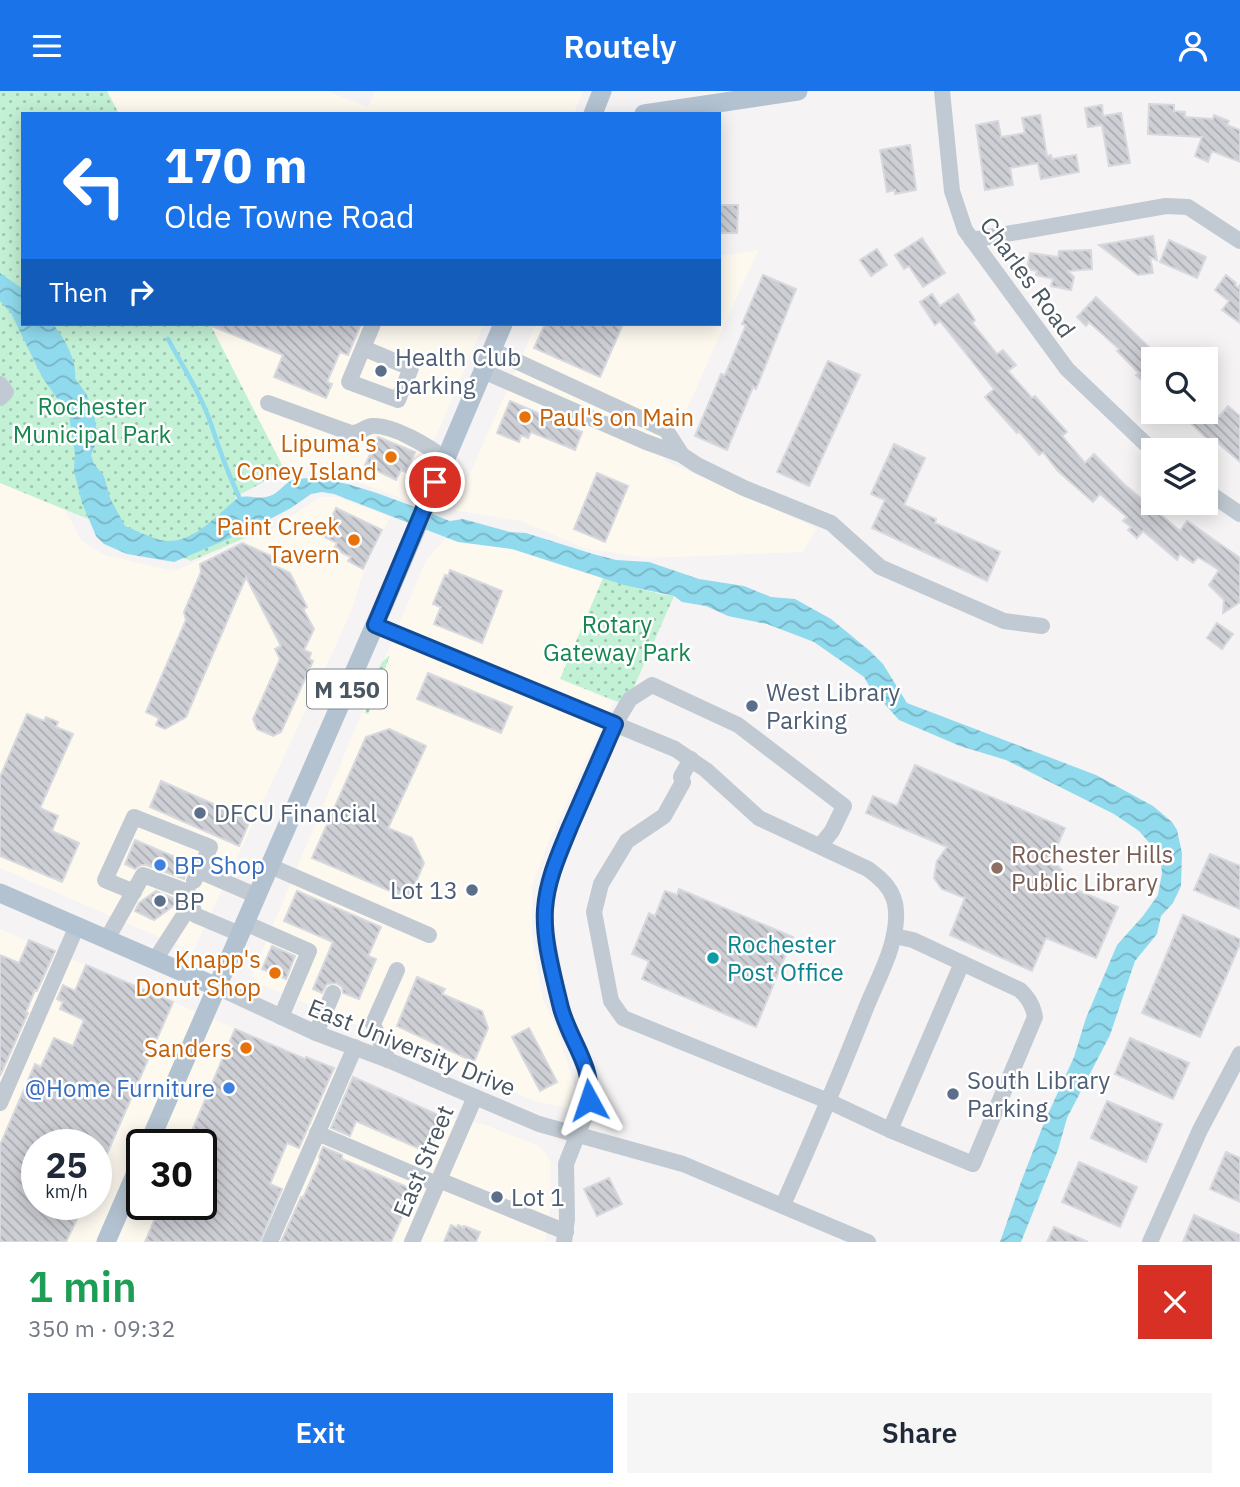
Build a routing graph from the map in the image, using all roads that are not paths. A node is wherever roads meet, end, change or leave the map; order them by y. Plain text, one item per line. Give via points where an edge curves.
1 (602, 91) edge
2 (798, 91) edge
3 (942, 91) edge
4 (594, 112) edge
5 (657, 112) edge
6 (972, 240) junction
7 (1240, 241) edge
8 (372, 326) edge
9 (502, 326) edge
10 (363, 348) dead end
11 (492, 350) junction
12 (483, 371) junction
13 (0, 384) edge
14 (0, 398) edge
15 (268, 403) dead end
16 (1141, 440) edge
17 (682, 455) junction
18 (445, 459) junction
19 (1218, 499) edge
20 (1240, 514) edge
21 (375, 625) junction
22 (1042, 626) dead end
23 (615, 724) junction
24 (691, 759) junction
25 (820, 846) junction
26 (270, 866) junction
27 (199, 871) junction
28 (134, 892) junction
29 (0, 893) edge
30 (257, 896) junction
31 (190, 898) junction
32 (77, 926) junction
33 (243, 929) junction
34 (429, 935) dead end
35 (894, 936) junction
36 (107, 939) junction
37 (155, 960) junction
38 (962, 963) junction
39 (397, 970) dead end
40 (217, 987) junction
41 (333, 993) dead end
42 (281, 1017) junction
43 (316, 1033) junction
44 (355, 1047) junction
45 (1240, 1053) edge
46 (388, 1060) junction
47 (475, 1097) junction
48 (828, 1101) junction
49 (0, 1103) edge
50 (155, 1129) edge
51 (890, 1130) junction
52 (317, 1133) junction
53 (577, 1134) junction
54 (438, 1182) junction
55 (126, 1196) edge
56 (783, 1205) junction
57 (565, 1237) edge
58 (863, 1241) edge
59 (106, 1242) edge
60 (270, 1242) edge
61 (412, 1242) edge
62 (1150, 1242) edge

1 - 4 main road
2 - 5 main road
3 - 6 street, Charles Road via 952,191
6 - 7 street via 1166,206 1188,207
6 - 16 street, Charles Road via 1067,369
8 - 10 street
9 - 11 main road, M 150
11 - 12 main road, M 150
11 - 17 street via 666,430
12 - 17 street
12 - 18 main road, M 150
13 - 14 street via 6,392
15 - 18 street via 351,433 382,427 425,443
17 - 22 street via 744,488 831,523 880,567 1004,621
18 - 21 main road, M 150
19 - 20 street
21 - 23 street
21 - 26 main road, M 150
23 - 24 street
23 - 25 street via 630,699 652,685 738,725 844,806
23 - 53 street via 553,870 545,908 560,1006 589,1079 588,1106
24 - 25 street via 759,818
24 - 48 street via 664,816 627,841 601,884 594,912 611,1001 623,1018
25 - 35 street via 884,880 896,909
26 - 30 main road, M 150
26 - 34 street
27 - 28 street via 210,848 134,817 106,880
27 - 30 street
27 - 31 street
28 - 31 street via 143,875
28 - 36 street
29 - 32 main road
30 - 33 main road, M 150
31 - 33 street via 195,915
31 - 37 street
32 - 36 main road
32 - 49 street
33 - 40 main road, M 150
33 - 42 street via 309,951
35 - 38 street
35 - 48 street
36 - 37 main road
37 - 40 main road
38 - 51 street
38 - 51 street via 1020,990 1028,997 1035,1017 973,1164
39 - 46 street via 373,1024
40 - 42 street, East University Drive
40 - 50 main road, M 150
41 - 43 street
42 - 43 street, East University Drive
43 - 44 street, East University Drive
44 - 46 street, East University Drive
44 - 52 street
45 - 62 street
46 - 47 street, East University Drive
47 - 53 street, East University Drive via 539,1124
47 - 54 street, East Street
48 - 51 street
48 - 56 street
52 - 54 street
52 - 60 street
53 - 56 street, East University Drive via 683,1164
53 - 57 street via 566,1164
54 - 57 street
54 - 61 street, East Street
55 - 59 main road
56 - 58 street, East University Drive

